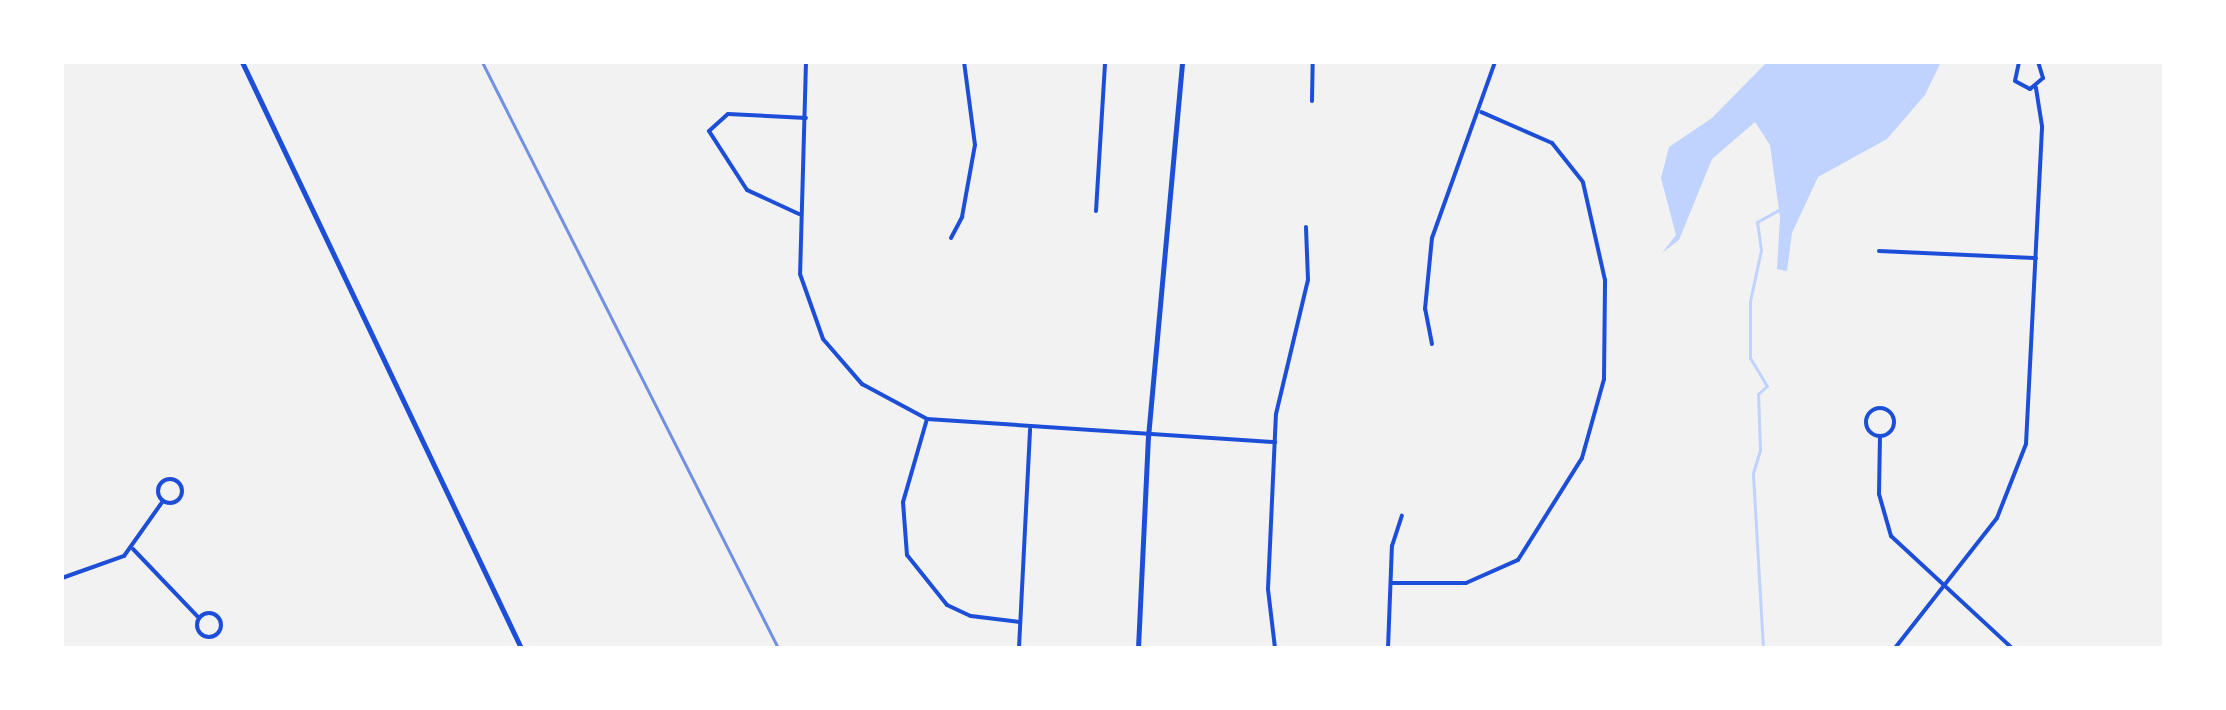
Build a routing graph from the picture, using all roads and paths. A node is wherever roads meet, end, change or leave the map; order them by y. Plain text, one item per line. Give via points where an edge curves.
1 (242, 62) edge
2 (806, 62) edge
3 (964, 62) edge
4 (1105, 62) edge
5 (1182, 62) edge
6 (1313, 62) edge
7 (1495, 62) edge
8 (2019, 62) edge
9 (2038, 62) edge
10 (2036, 87) junction
11 (1312, 101) dead end
12 (1481, 112) junction
13 (806, 118) junction
14 (1096, 211) dead end
15 (799, 214) junction
16 (1306, 227) dead end
17 (951, 238) dead end
18 (1879, 251) dead end
19 (2036, 258) junction
20 (1432, 344) dead end
21 (927, 419) junction
22 (1030, 429) junction
23 (1880, 436) junction
24 (1148, 437) junction
25 (1275, 442) junction
26 (163, 501) junction
27 (1402, 516) dead end
28 (133, 549) junction
29 (62, 578) edge
30 (1391, 583) junction
31 (1942, 586) junction
32 (199, 618) junction
33 (1019, 622) junction
34 (521, 648) edge
35 (1019, 648) edge
36 (1138, 648) edge
37 (1275, 648) edge
38 (1388, 648) edge
39 (1895, 648) edge
40 (2012, 648) edge

1 - 34 main road
2 - 13 street
3 - 17 street via 975,145
4 - 14 street
5 - 24 main road
6 - 11 street
7 - 12 street
8 - 10 street via 2015,81
9 - 10 street via 2043,78
10 - 19 street via 2042,126
12 - 20 street via 1432,238 1425,309
12 - 30 street via 1552,143 1583,182 1605,280 1604,379 1582,458 1518,560 1466,583
13 - 15 street
13 - 15 street via 728,114 709,131 747,190
15 - 21 street via 800,274 823,339 862,384
16 - 25 street via 1308,280 1284,356
18 - 19 street
19 - 31 street via 2030,418 2021,463 1997,518
21 - 22 street
21 - 33 street via 903,502 907,555 947,605 971,616
22 - 24 street
22 - 33 street
23 - 23 street via 1894,422 1881,407 1866,421
23 - 31 street via 1885,523 1903,552
24 - 25 street
24 - 36 main road
25 - 37 street via 1268,589
26 - 26 street via 180,498 179,483 161,483
26 - 28 street
27 - 30 street
28 - 29 street
28 - 32 street
30 - 38 street
31 - 39 street
31 - 40 street
32 - 32 street via 201,635 218,633 214,615
33 - 35 street

